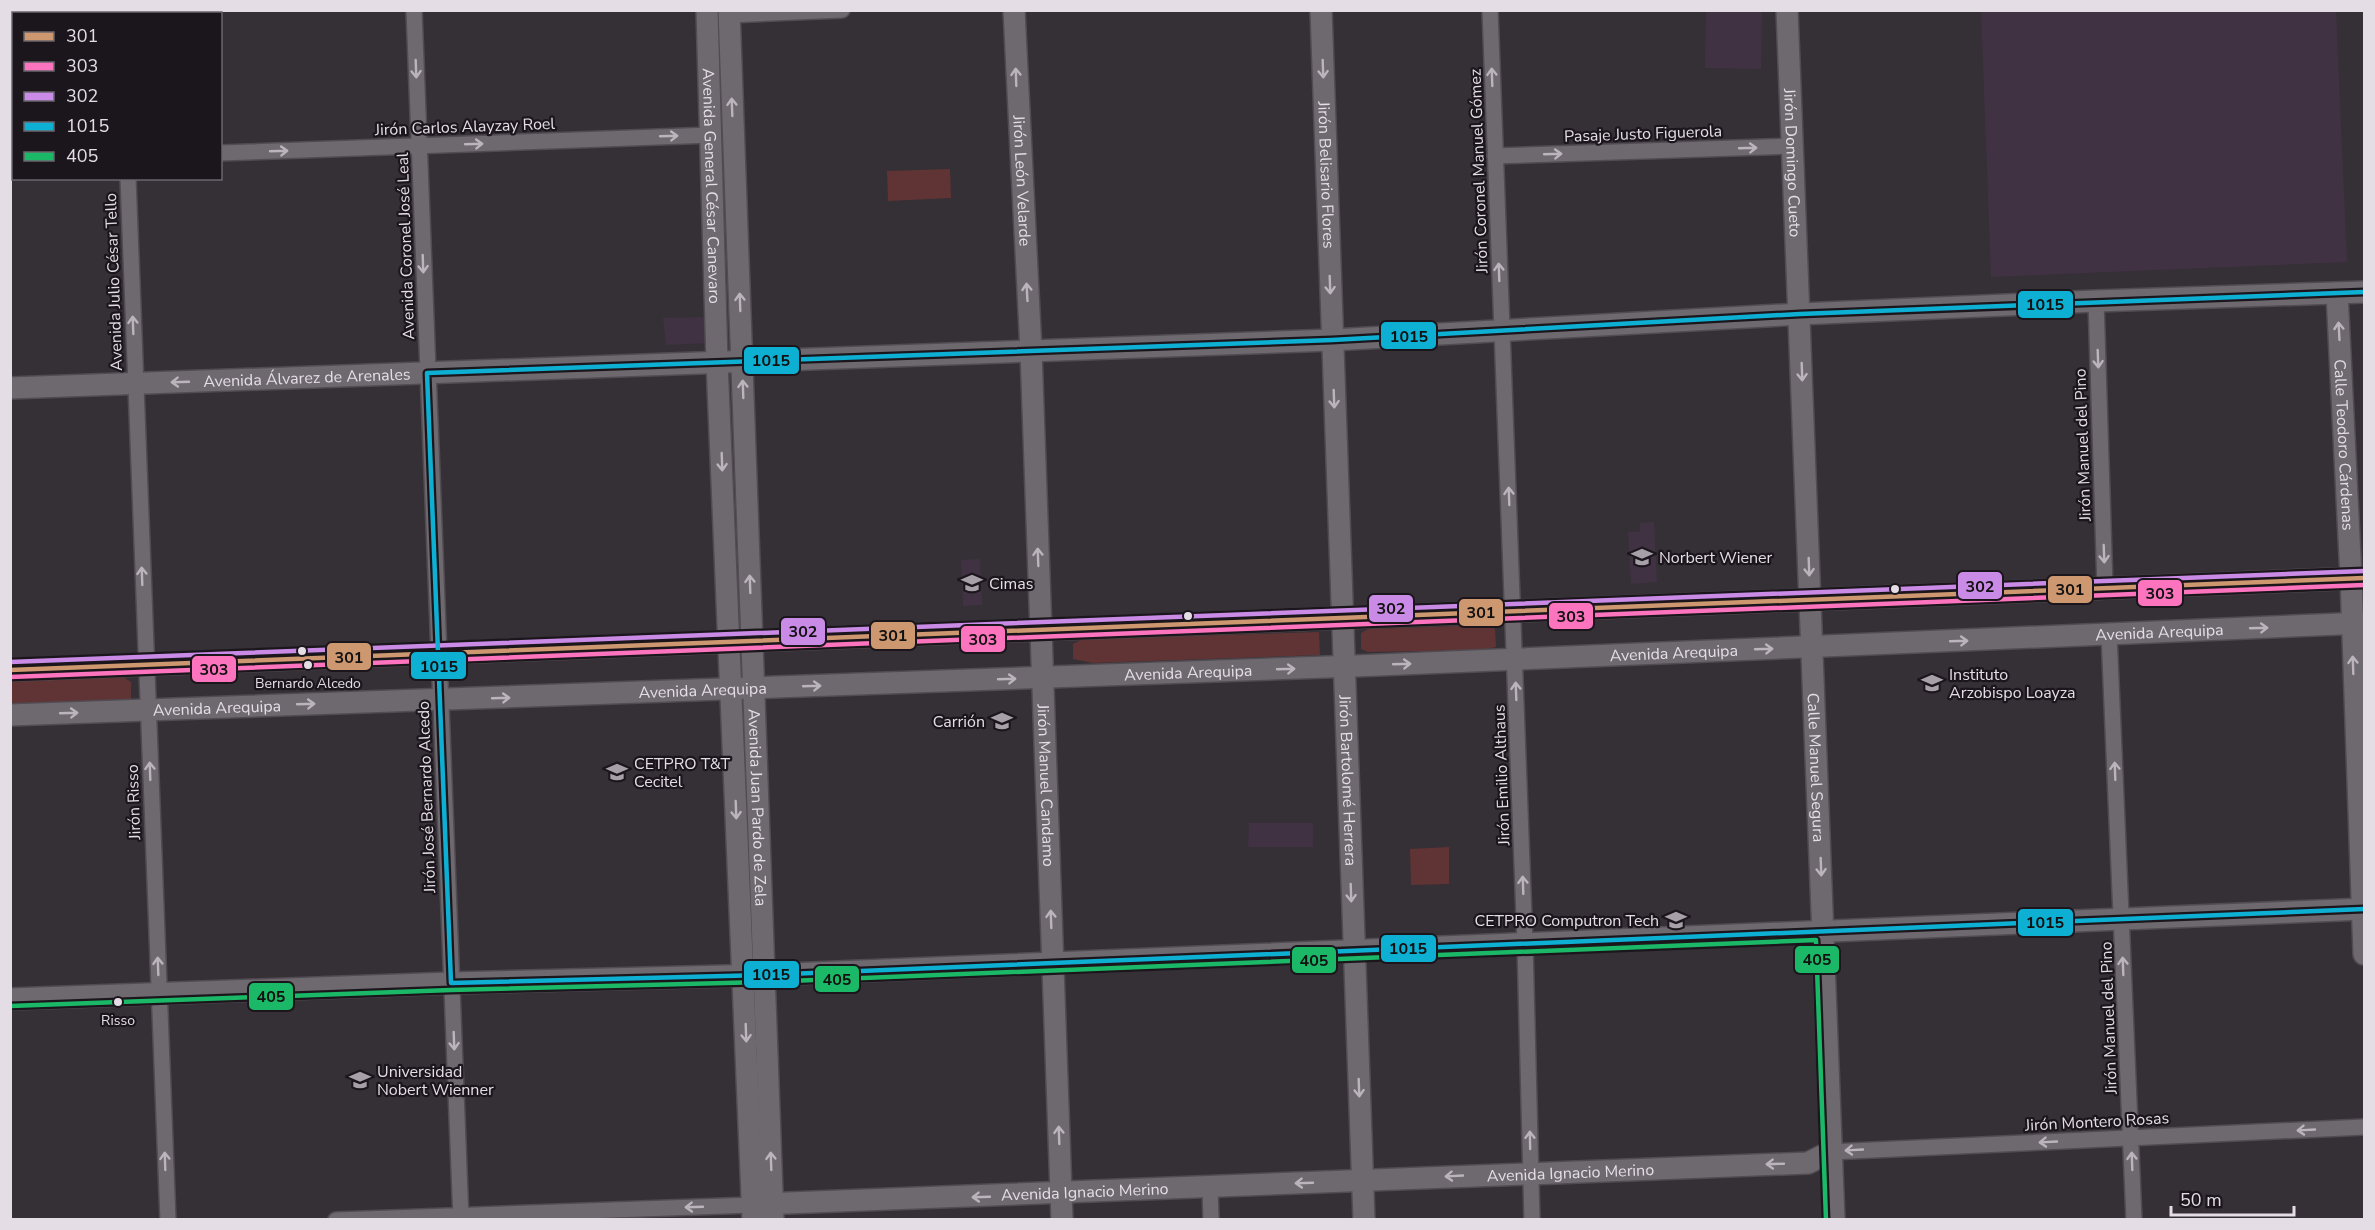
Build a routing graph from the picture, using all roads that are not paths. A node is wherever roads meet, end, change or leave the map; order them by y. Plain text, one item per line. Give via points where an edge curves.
1 (414, 10) edge
2 (707, 10) edge
3 (842, 10) edge
4 (1014, 10) edge
5 (1321, 10) edge
6 (1490, 10) edge
7 (1787, 10) edge
8 (729, 13) edge
9 (711, 135) junction
10 (419, 146) junction
11 (1792, 146) junction
12 (222, 153) edge
13 (1495, 156) junction
14 (128, 180) edge
15 (2364, 292) edge
16 (2337, 293) junction
17 (2096, 300) junction
18 (1800, 314) junction
19 (1502, 330) junction
20 (1332, 340) junction
21 (1031, 351) junction
22 (742, 361) junction
23 (717, 362) junction
24 (427, 373) junction
25 (135, 384) junction
26 (10, 388) edge
27 (2358, 578) edge
28 (2105, 588) junction
29 (1811, 600) junction
30 (1513, 612) junction
31 (1342, 619) junction
32 (2358, 624) edge
33 (1041, 631) junction
34 (2109, 634) junction
35 (752, 642) junction
36 (729, 643) junction
37 (1812, 647) junction
38 (438, 654) junction
39 (1515, 660) junction
40 (146, 666) junction
41 (1343, 667) junction
42 (10, 670) edge
43 (1042, 678) junction
44 (753, 688) junction
45 (731, 689) junction
46 (440, 700) junction
47 (147, 711) junction
48 (10, 715) edge
49 (2364, 909) edge
50 (2121, 919) junction
51 (1823, 932) junction
52 (1525, 944) junction
53 (1354, 951) junction
54 (2364, 954) edge
55 (1052, 963) junction
56 (754, 975) junction
57 (452, 982) junction
58 (159, 993) junction
59 (10, 999) edge
60 (2364, 1127) edge
61 (2131, 1138) junction
62 (1830, 1152) junction
63 (1531, 1173) junction
64 (1363, 1180) junction
65 (1210, 1187) junction
66 (1061, 1194) junction
67 (763, 1212) edge
68 (461, 1217) edge
69 (168, 1220) edge
70 (336, 1220) edge
71 (1062, 1220) edge
72 (1211, 1220) edge
73 (1364, 1220) edge
74 (1532, 1220) edge
75 (1834, 1220) edge
76 (2134, 1220) edge

1 -> 10 street, Avenida Coronel José Leal
2 - 9 main road, Avenida General César Canevaro
3 - 8 street
21 -> 4 main road, Jirón León Velarde
5 -> 20 main road, Jirón Belisario Flores
13 -> 6 street, Jirón Coronel Manuel Gómez
7 - 11 main road, Jirón Domingo Cueto
22 -> 8 main road, Avenida General César Canevaro
10 -> 9 street, Jirón Carlos Alayzay Roel
9 - 23 main road, Avenida General César Canevaro
12 -> 10 street, Jirón Carlos Alayzay Roel
10 -> 24 street, Avenida Coronel José Leal
13 -> 11 street, Pasaje Justo Figuerola
11 - 18 main road, Jirón Domingo Cueto
19 -> 13 street, Jirón Coronel Manuel Gómez
25 -> 14 street, Avenida Julio César Tello
15 - 16 main road, Avenida Álvarez de Arenales
16 - 17 main road, Avenida Álvarez de Arenales
27 -> 16 main road, Calle Teodoro Cárdenas
17 - 18 main road, Avenida Álvarez de Arenales
17 -> 28 street, Jirón Manuel del Pino
18 - 19 main road, Avenida Álvarez de Arenales
18 -> 29 main road, Calle Manuel Segura
19 - 20 main road, Avenida Álvarez de Arenales
30 -> 19 street, Jirón Emilio Althaus
20 - 21 main road, Avenida Álvarez de Arenales
20 -> 31 main road, Jirón Bartolomé Herrera
21 - 22 main road, Avenida Álvarez de Arenales
33 -> 21 main road, Jirón Manuel Candamo
22 - 23 main road, Avenida Álvarez de Arenales
35 -> 22 main road, Avenida Juan Pardo de Zela
23 - 24 main road, Avenida Álvarez de Arenales
23 -> 36 main road, Avenida Juan Pardo de Zela
24 -> 25 main road, Avenida Álvarez de Arenales
24 - 38 street, Jirón José Bernardo Alcedo
25 - 26 main road, Avenida Álvarez de Arenales
40 -> 25 street, Jirón Risso
27 - 28 main road
27 - 32 main road, Calle Teodoro Cárdenas
28 - 29 main road
29 - 30 main road
29 - 37 main road, Calle Manuel Segura
30 - 31 main road
30 - 39 street, Jirón Emilio Althaus
31 - 33 main road
31 - 41 main road, Jirón Bartolomé Herrera
34 -> 32 main road, Avenida Arequipa
49 -> 32 main road, Calle Teodoro Cárdenas
33 - 35 main road
33 - 43 main road, Jirón Manuel Candamo
37 -> 34 main road, Avenida Arequipa
50 -> 34 street, Jirón Manuel del Pino
35 - 36 main road
35 - 44 main road, Avenida Juan Pardo de Zela
36 - 38 main road
36 - 45 main road, Avenida Juan Pardo de Zela
39 -> 37 main road, Avenida Arequipa
37 -> 51 main road, Calle Manuel Segura
38 - 40 main road
38 - 46 street, Jirón José Bernardo Alcedo
41 -> 39 main road, Avenida Arequipa
52 -> 39 street, Jirón Emilio Althaus
40 - 42 main road
40 - 47 street, Jirón Risso
43 -> 41 main road, Avenida Arequipa
41 -> 53 main road, Jirón Bartolomé Herrera
44 -> 43 main road, Avenida Arequipa
55 -> 43 main road, Jirón Manuel Candamo
44 - 45 main road, Avenida Arequipa
44 - 56 main road, Avenida Juan Pardo de Zela
46 -> 45 main road, Avenida Arequipa
45 -> 56 main road, Avenida Juan Pardo de Zela
47 -> 46 main road, Avenida Arequipa
46 - 57 street, Jirón José Bernardo Alcedo
48 -> 47 main road, Avenida Arequipa
58 -> 47 street, Jirón Risso
49 - 50 main road
49 - 54 main road, Calle Teodoro Cárdenas
50 - 51 main road
61 -> 50 street, Jirón Manuel del Pino
51 - 52 main road
51 - 62 main road, Calle Manuel Segura
52 - 53 main road
63 -> 52 street, Jirón Emilio Althaus
53 - 55 main road
53 -> 64 main road, Jirón Bartolomé Herrera
55 - 56 main road
66 -> 55 main road, Jirón Manuel Candamo
56 - 57 main road
56 - 67 main road, Avenida Juan Pardo de Zela
57 - 58 main road
57 -> 68 street, Jirón José Bernardo Alcedo
58 - 59 main road
69 -> 58 street, Jirón Risso
60 -> 61 street, Jirón Montero Rosas
61 -> 62 street, Jirón Montero Rosas
76 -> 61 street, Jirón Manuel del Pino
62 -> 63 main road, Avenida Ignacio Merino via 1808,1163
62 - 75 main road, Calle Manuel Segura
63 -> 64 main road, Avenida Ignacio Merino
63 - 74 street, Jirón Emilio Althaus
64 -> 65 main road, Avenida Ignacio Merino
64 - 73 main road, Jirón Bartolomé Herrera
65 - 66 main road, Avenida Ignacio Merino
65 - 72 street
66 -> 67 main road, Avenida Ignacio Merino
66 - 71 main road, Jirón Manuel Candamo
67 -> 68 street, Avenida Ignacio Merino
68 - 70 street, Avenida Ignacio Merino

